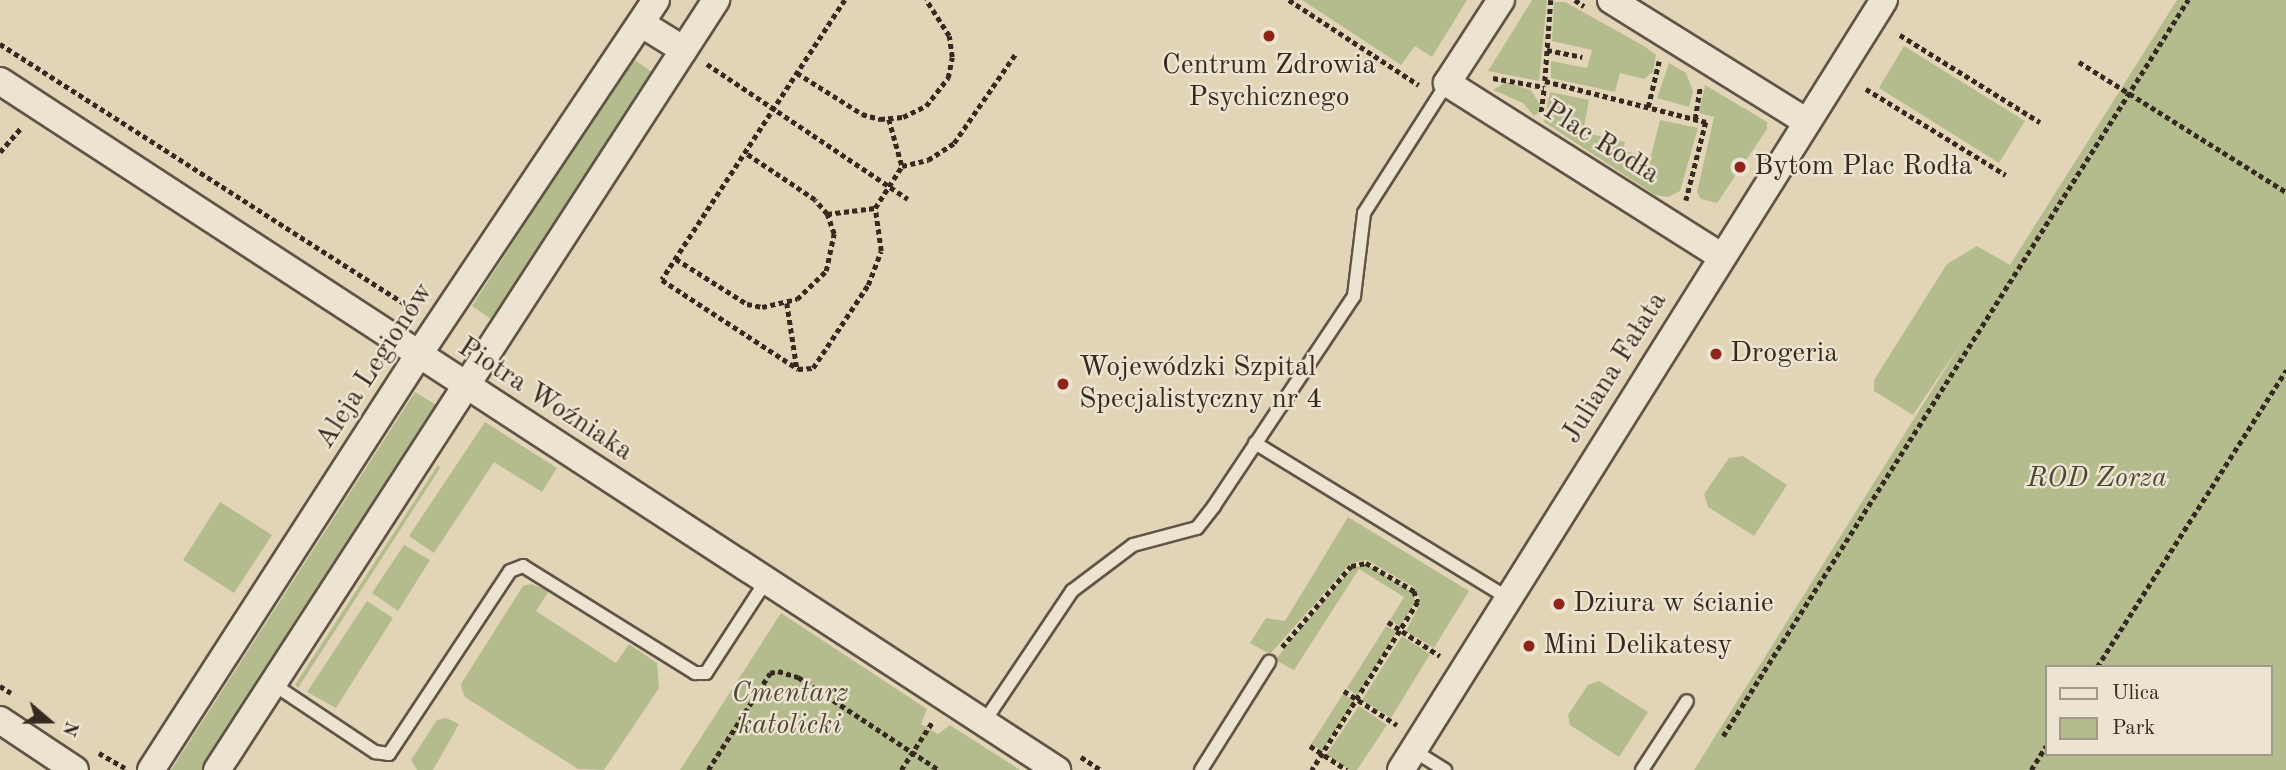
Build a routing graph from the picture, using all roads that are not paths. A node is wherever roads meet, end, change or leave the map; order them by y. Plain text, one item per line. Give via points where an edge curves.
1 (656, 0) edge
2 (716, 0) edge
3 (1501, 0) edge
4 (1611, 0) edge
5 (1884, 0) edge
6 (642, 24) junction
7 (684, 50) junction
8 (0, 82) edge
9 (1442, 90) junction
10 (1807, 122) junction
11 (1721, 256) junction
12 (419, 354) junction
13 (467, 388) junction
14 (1255, 443) junction
15 (766, 581) junction
16 (1508, 598) junction
17 (1269, 662) road end
18 (274, 684) junction
19 (1687, 701) dead end
20 (0, 720) edge
21 (984, 722) junction
22 (1407, 760) edge
23 (1067, 762) edge
24 (142, 767) edge
25 (75, 770) edge
26 (218, 770) edge
27 (1201, 770) edge
28 (1446, 770) edge
29 (1642, 770) edge

1 - 6 street, Aleja Legionów
2 - 7 street
3 - 9 street
4 - 10 street
5 - 10 street, Juliana Fałata
6 - 7 street
6 - 12 street, Aleja Legionów
7 - 13 street
8 - 12 street, Piotra Woźniaka
9 - 11 street, Plac Rodła
9 - 14 lane via 1364,213 1354,296
10 - 11 street, Juliana Fałata
11 - 16 street, Juliana Fałata
12 - 13 street, Piotra Woźniaka
12 - 24 street, Aleja Legionów
13 - 15 street, Piotra Woźniaka
13 - 18 street
14 - 16 lane
14 - 21 lane via 1197,528 1133,545 1072,591
15 - 18 lane via 706,673 695,673 523,566 510,570 390,754 375,752
15 - 21 street, Piotra Woźniaka
16 - 22 street, Juliana Fałata
17 - 27 lane
18 - 26 street
19 - 29 lane
20 - 25 street
21 - 23 street, Piotra Woźniaka
22 - 28 lane

